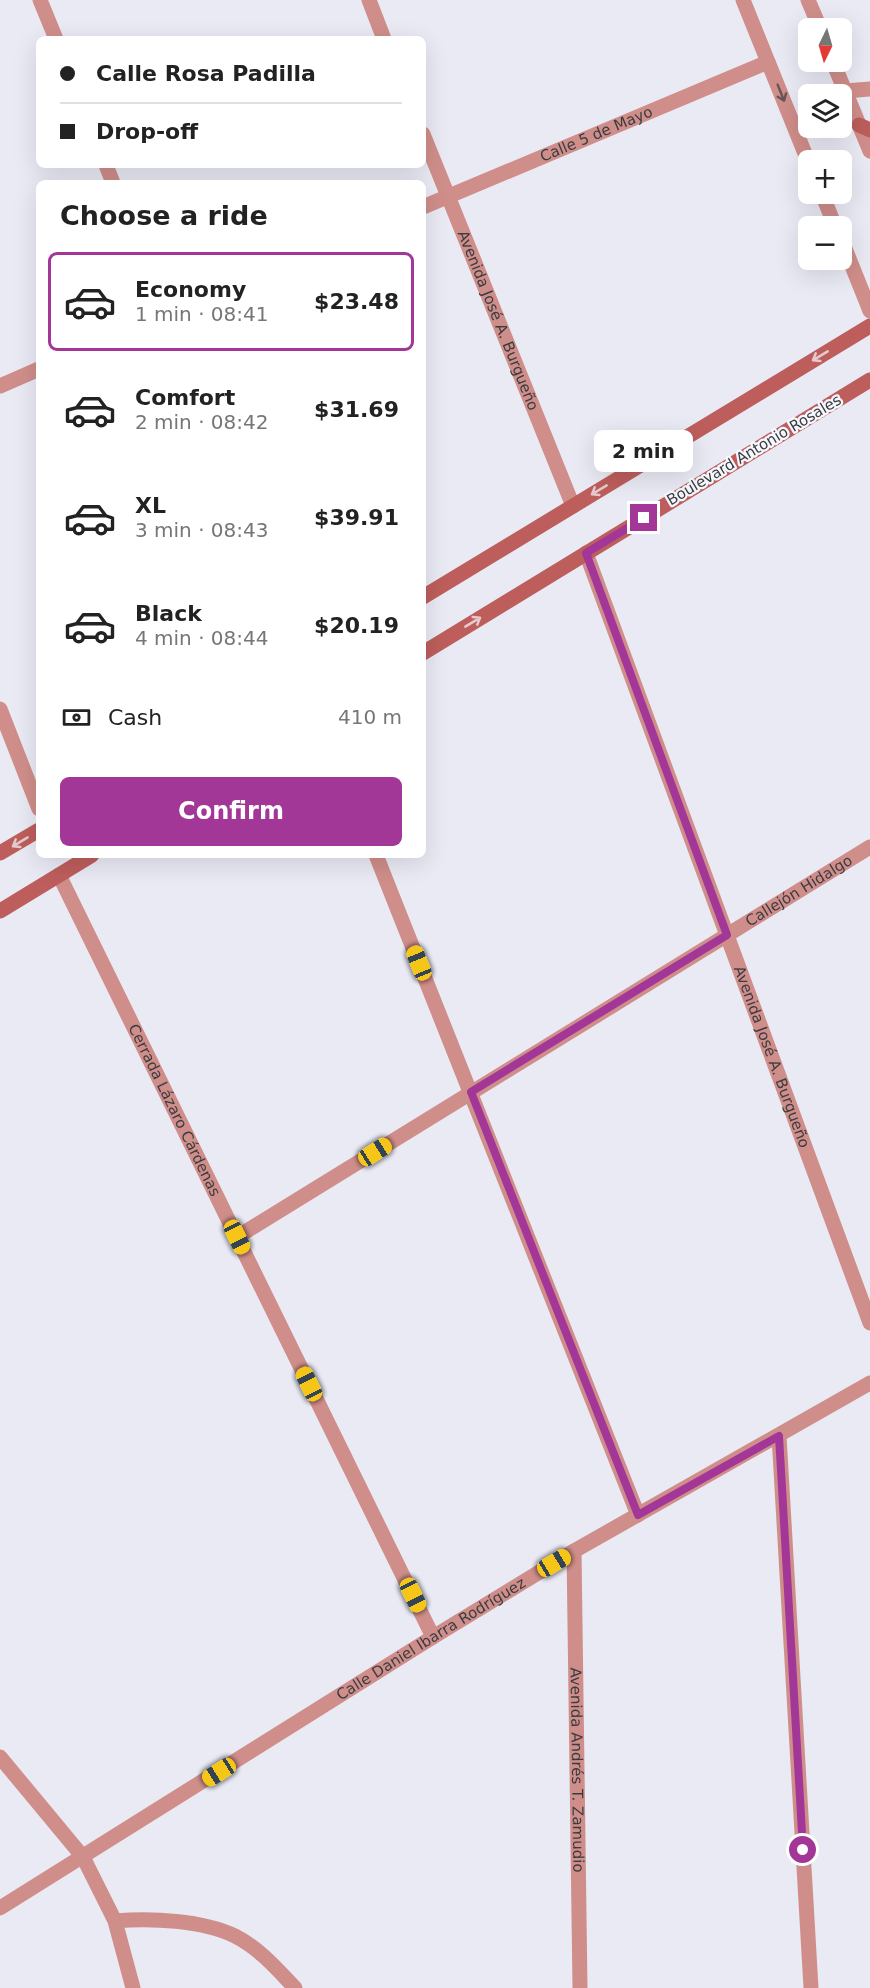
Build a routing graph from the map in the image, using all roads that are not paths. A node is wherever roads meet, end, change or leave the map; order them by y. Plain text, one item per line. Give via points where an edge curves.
1 (40, 0) edge
2 (369, 0) edge
3 (743, 0) edge
4 (808, 0) edge
5 (816, 18) edge
6 (55, 36) edge
7 (383, 36) edge
8 (768, 62) junction
9 (870, 89) edge
10 (852, 91) edge
11 (852, 105) edge
12 (865, 128) edge
13 (426, 141) edge
14 (804, 150) edge
15 (870, 151) edge
16 (448, 196) junction
17 (426, 206) edge
18 (852, 266) edge
19 (870, 311) edge
20 (870, 326) edge
21 (36, 370) edge
22 (870, 380) edge
23 (0, 386) edge
24 (573, 506) junction
25 (586, 553) junction
26 (426, 595) edge
27 (426, 651) edge
28 (0, 709) edge
29 (36, 801) edge
30 (36, 832) edge
31 (870, 847) edge
32 (0, 853) edge
33 (87, 858) edge
34 (377, 858) edge
35 (59, 875) junction
36 (0, 911) edge
37 (727, 935) junction
38 (471, 1092) junction
39 (237, 1237) junction
40 (870, 1323) edge
41 (870, 1383) edge
42 (779, 1436) junction
43 (638, 1515) junction
44 (574, 1551) junction
45 (433, 1637) junction
46 (0, 1757) edge
47 (83, 1857) junction
48 (0, 1908) edge
49 (115, 1921) junction
50 (133, 1988) edge
51 (295, 1988) edge
52 (580, 1988) edge
53 (811, 1988) edge

1 - 6 street
2 - 7 street
3 - 8 street
4 - 5 street
8 -> 14 street
8 - 16 street, Calle 5 de Mayo
9 - 10 street
11 - 12 street
12 - 15 street
13 - 16 street, Avenida José A. Burgueño
16 - 17 street, Calle 5 de Mayo
16 - 24 street, Avenida José A. Burgueño
18 - 19 street
20 -> 24 main road
21 - 23 street
22 - 25 main road, Boulevard Antonio Rosales
24 - 26 main road
27 -> 25 main road, Boulevard Antonio Rosales
25 - 37 street, Avenida José A. Burgueño
28 - 29 street
30 -> 32 main road
31 - 37 street, Callejón Hidalgo
33 - 35 main road
34 - 38 street
35 - 36 main road
35 - 39 street, Cerrada Lázaro Cárdenas
37 - 38 street, Callejón Hidalgo
37 - 40 street, Avenida José A. Burgueño
38 - 39 street, Callejón Hidalgo
38 - 43 street
39 - 45 street, Cerrada Lázaro Cárdenas
41 - 42 street, Calle Daniel Ibarra Rodríguez
42 - 43 street, Calle Daniel Ibarra Rodríguez
42 - 53 street
43 - 44 street, Calle Daniel Ibarra Rodríguez
44 - 45 street, Calle Daniel Ibarra Rodríguez
44 - 52 street, Avenida Andrés T. Zamudio
45 - 47 street, Calle Daniel Ibarra Rodríguez
46 - 47 street
47 - 48 street, Calle Daniel Ibarra Rodríguez
47 - 49 street
49 - 50 street
49 - 51 street via 143,1919 198,1926 236,1937 268,1960

